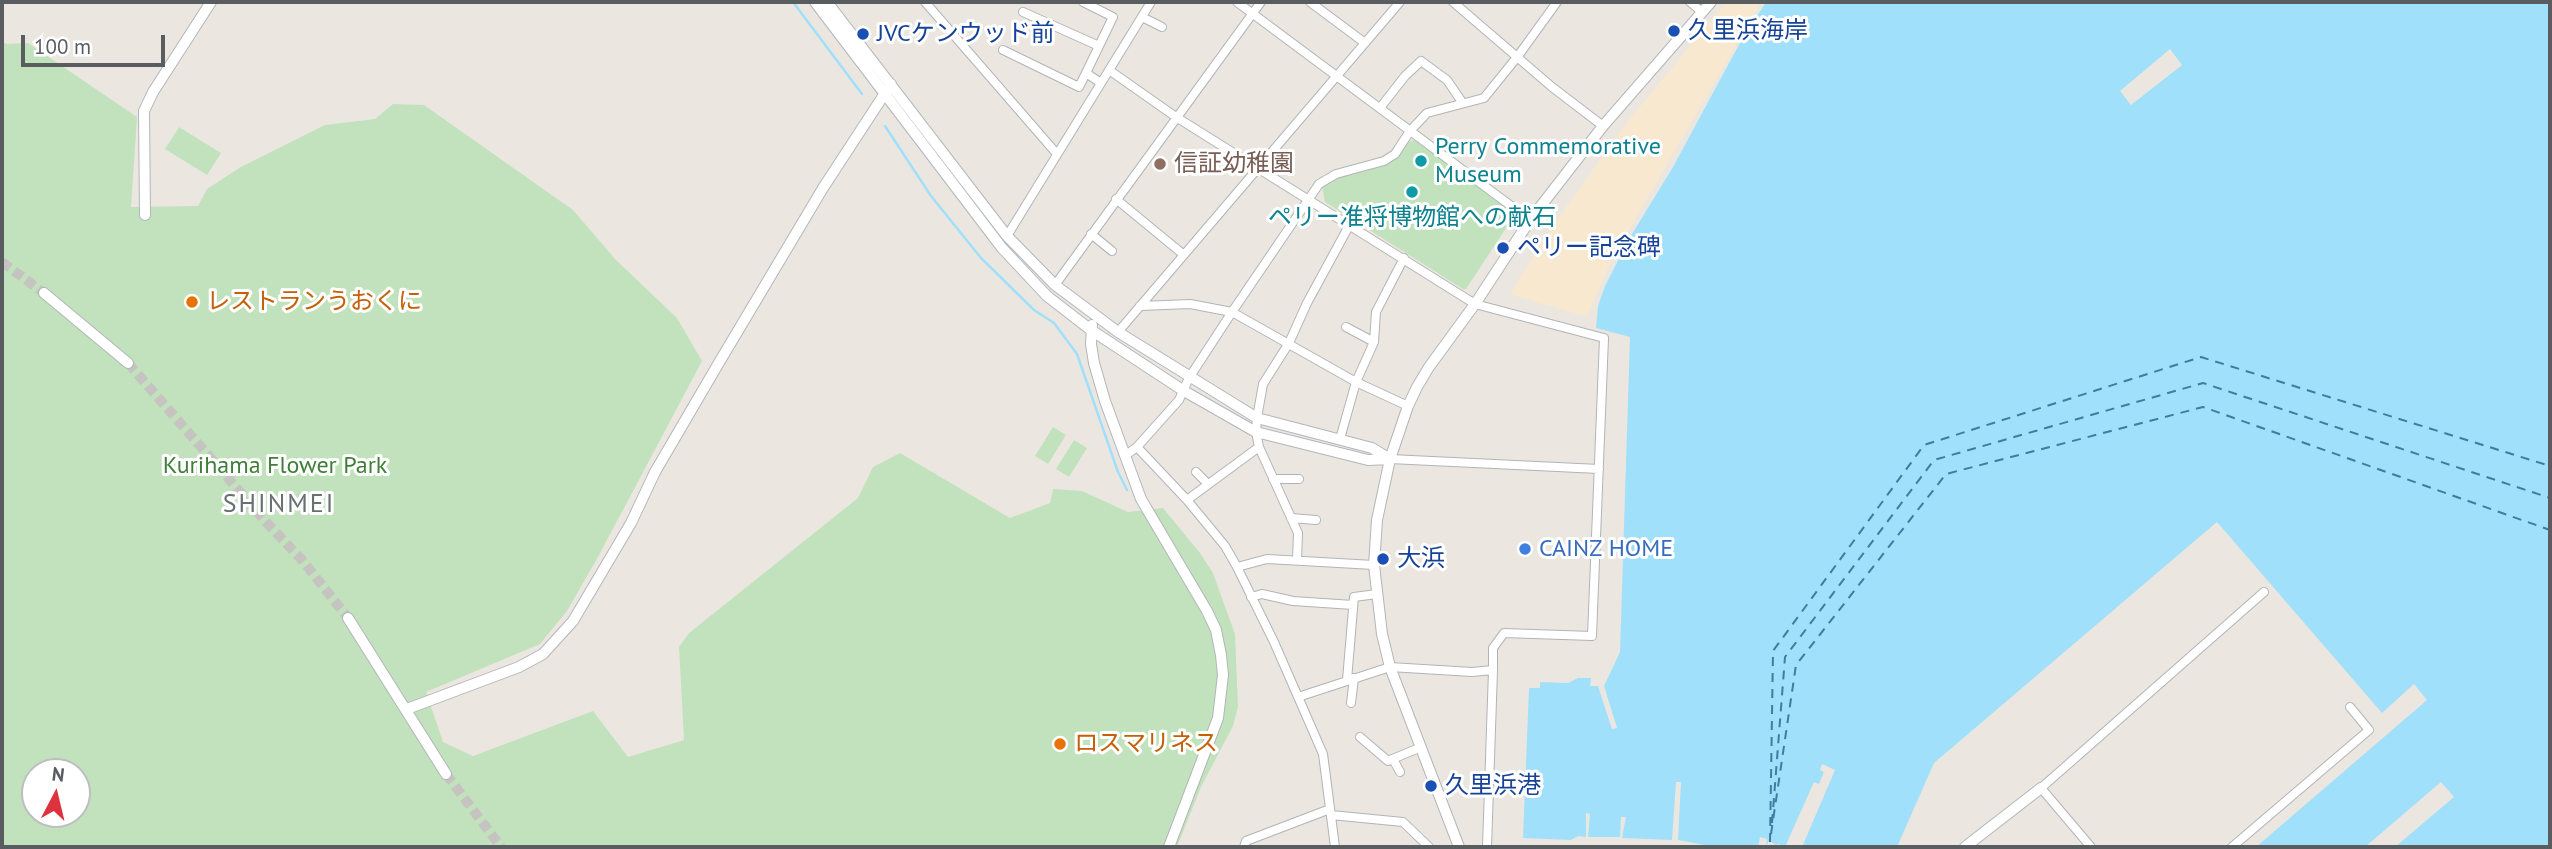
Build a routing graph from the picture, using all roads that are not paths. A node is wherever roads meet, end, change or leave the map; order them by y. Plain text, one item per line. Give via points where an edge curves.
1 (211, 2) edge
2 (814, 2) edge
3 (827, 2) edge
4 (925, 2) edge
5 (1083, 2) edge
6 (1151, 2) edge
7 (1237, 2) edge
8 (1261, 2) edge
9 (1310, 2) edge
10 (1400, 2) edge
11 (1453, 2) edge
12 (1557, 2) edge
13 (1689, 2) edge
14 (1711, 2) edge
15 (1023, 12) dead end
16 (1702, 12) junction
17 (1252, 13) junction
18 (1142, 17) junction
19 (1162, 27) dead end
20 (1365, 43) junction
21 (1099, 46) junction
22 (1003, 50) dead end
23 (1518, 56) junction
24 (1109, 70) junction
25 (1086, 73) junction
26 (1335, 75) junction
27 (1101, 83) junction
28 (891, 84) junction
29 (884, 94) junction
30 (1462, 102) junction
31 (1380, 108) junction
32 (1176, 117) junction
33 (1603, 126) junction
34 (1410, 131) junction
35 (1057, 154) junction
36 (1258, 166) junction
37 (1308, 198) junction
38 (1116, 199) junction
39 (145, 215) dead end
40 (1530, 220) junction
41 (1350, 224) junction
42 (1091, 234) junction
43 (1007, 236) junction
44 (1112, 251) dead end
45 (1184, 255) junction
46 (1404, 258) junction
47 (1055, 285) junction
48 (44, 293) tunnel mouth
49 (1475, 304) junction
50 (1140, 306) junction
51 (1232, 312) junction
52 (1095, 316) junction
53 (1346, 327) dead end
54 (1091, 330) junction
55 (1118, 332) junction
56 (1374, 342) junction
57 (1289, 343) junction
58 (124, 359) tunnel mouth
59 (1189, 377) junction
60 (1356, 382) junction
61 (1184, 391) junction
62 (1408, 406) junction
63 (1257, 418) junction
64 (1256, 432) junction
65 (1340, 439) junction
66 (1136, 447) junction
67 (1259, 447) junction
68 (1126, 455) junction
69 (1390, 459) junction
70 (1599, 469) junction
71 (1196, 472) dead end
72 (1299, 479) dead end
73 (1273, 480) junction
74 (1208, 484) junction
75 (1187, 500) junction
76 (1291, 518) junction
77 (1316, 520) dead end
78 (1297, 561) junction
79 (1374, 565) junction
80 (1237, 566) junction
81 (2264, 592) dead end
82 (1377, 594) junction
83 (1251, 597) junction
84 (1353, 605) junction
85 (348, 618) tunnel mouth
86 (1390, 667) junction
87 (1493, 670) junction
88 (1351, 679) junction
89 (1297, 697) junction
90 (1352, 703) dead end
91 (2350, 707) dead end
92 (407, 709) junction
93 (1360, 737) dead end
94 (1419, 748) junction
95 (1388, 761) junction
96 (1400, 772) dead end
97 (446, 774) tunnel mouth
98 (2041, 788) junction
99 (1330, 812) junction
100 (1169, 847) edge
101 (1244, 847) edge
102 (1335, 847) edge
103 (1429, 847) edge
104 (1459, 847) edge
105 (1487, 847) edge
106 (1965, 847) edge
107 (2091, 847) edge
108 (2232, 847) edge

1 - 39 street via 144,111
2 - 29 street
3 - 28 street
4 - 35 street
5 - 21 street via 1113,16
6 - 18 street
7 - 17 street
8 - 17 street
9 - 20 street
10 - 20 street
11 - 23 street
12 - 23 street
13 - 16 street
14 - 16 street
15 - 21 street
16 - 33 street
17 - 26 street
17 - 32 street
18 - 19 street
18 - 24 street
20 - 26 street
21 - 25 street
22 - 25 street via 1079,87
23 - 30 street via 1484,98
23 - 33 street
24 - 27 street
24 - 32 street
25 - 27 street
26 - 31 street
26 - 36 street
27 - 35 street
28 - 29 street
28 - 43 street
29 - 54 street via 1002,248 1047,296
29 - 92 street via 717,366 573,621 543,654 519,667
30 - 31 street via 1447,80 1422,61
30 - 34 street via 1427,113
31 - 34 street
32 - 36 street
32 - 38 street
33 - 40 street
34 - 37 street via 1395,153 1324,180
34 - 40 street
35 - 43 street
36 - 37 street
36 - 45 street
37 - 41 street
37 - 51 street
38 - 42 street
38 - 45 street
40 - 49 street
41 - 46 street
41 - 57 street
42 - 44 street
42 - 47 street
43 - 47 street
45 - 50 street
46 - 49 street
46 - 56 street via 1376,312
47 - 52 street
48 - 58 street
49 - 62 street via 1429,367
49 - 70 street via 1604,338
50 - 51 street via 1190,304
50 - 55 street
51 - 57 street
51 - 59 street
52 - 54 street
52 - 55 street
53 - 56 street
54 - 61 street
54 - 68 street via 1094,363
55 - 59 street
56 - 60 street
57 - 60 street
57 - 63 street via 1263,384
59 - 61 street
59 - 63 street
60 - 62 street
60 - 65 street
61 - 64 street
61 - 66 street
62 - 69 street
63 - 64 street
63 - 65 street
64 - 67 street
64 - 69 street via 1368,460
65 - 69 street via 1372,448
66 - 68 street
66 - 75 street
67 - 73 street
67 - 74 street
68 - 100 street via 1148,514 1216,630 1221,655 1218,718
69 - 70 street
69 - 79 street via 1377,520
70 - 87 street via 1592,636 1504,633 1493,648
71 - 74 street
72 - 73 street
73 - 76 street
74 - 75 street
75 - 80 street
76 - 77 street
76 - 78 street via 1298,533
78 - 79 street
78 - 80 street via 1268,559
79 - 82 street
80 - 83 street
81 - 98 street
82 - 84 street via 1354,597
82 - 86 street
83 - 84 street via 1262,594
83 - 89 street
84 - 88 street
85 - 92 street
86 - 87 street
86 - 88 street
86 - 94 street
87 - 105 street
88 - 89 street
88 - 90 street
89 - 99 street via 1323,754
91 - 108 street via 2369,730
92 - 97 street
93 - 95 street
94 - 95 street
94 - 104 street
95 - 96 street via 1393,759
98 - 106 street
98 - 107 street
99 - 101 street via 1246,841
99 - 102 street
99 - 103 street via 1403,822

